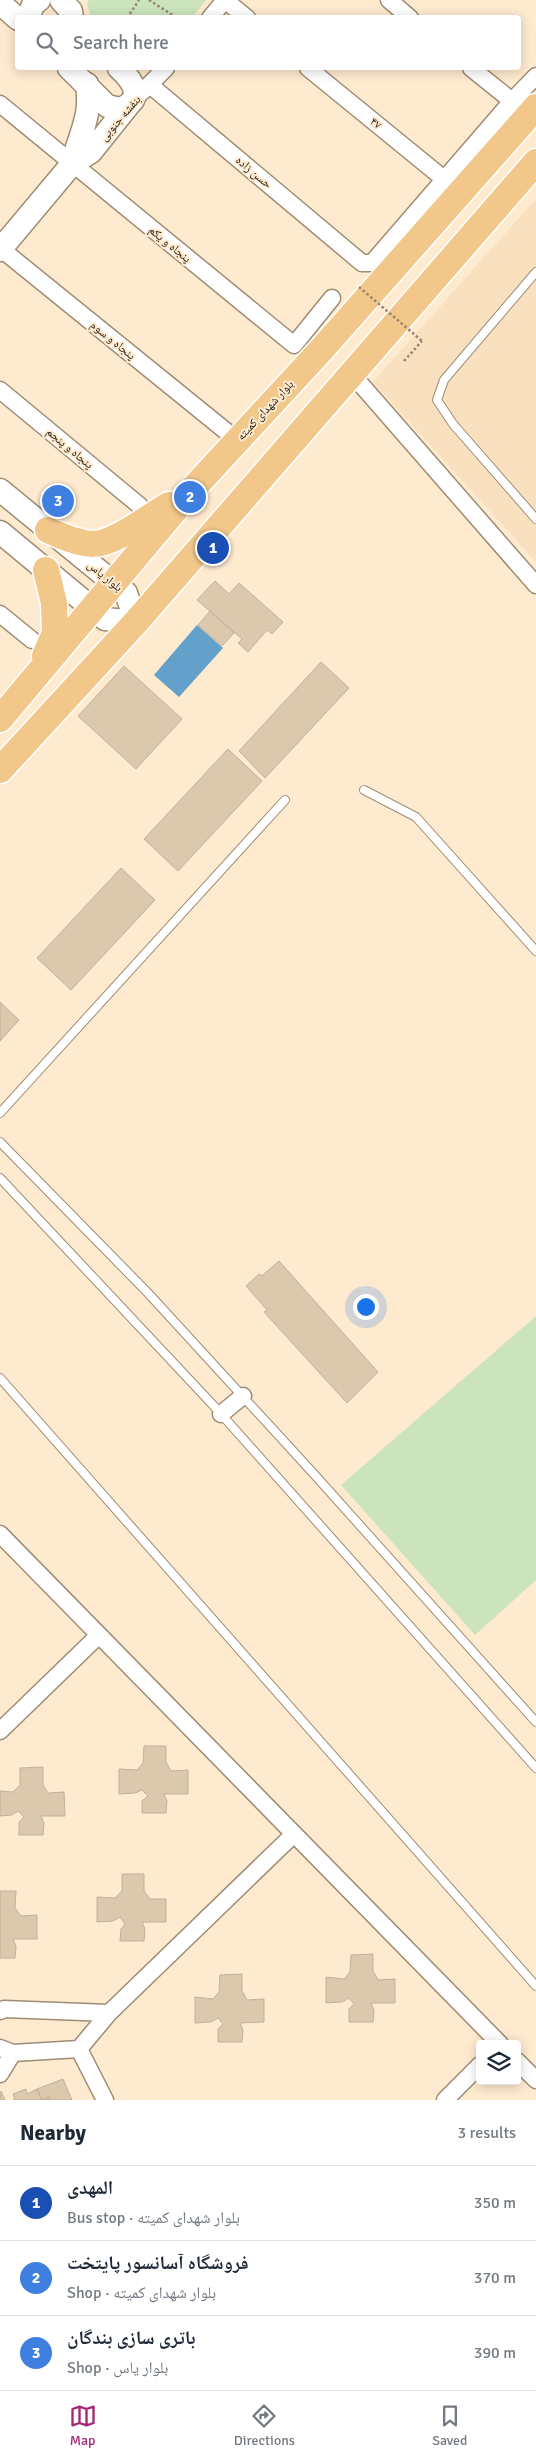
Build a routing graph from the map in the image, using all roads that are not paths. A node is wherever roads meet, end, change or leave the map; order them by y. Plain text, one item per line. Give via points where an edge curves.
1 (21, 0) edge
2 (27, 0) edge
3 (39, 0) edge
4 (225, 0) edge
5 (389, 0) edge
6 (0, 3) edge
7 (29, 15) edge
8 (212, 15) edge
9 (243, 15) edge
10 (406, 15) edge
11 (15, 16) edge
12 (71, 70) edge
13 (122, 70) edge
14 (164, 70) edge
15 (310, 70) edge
16 (474, 70) edge
17 (536, 76) edge
18 (87, 84) junction
19 (150, 85) junction
20 (131, 102) junction
21 (0, 104) edge
22 (524, 104) edge
23 (536, 162) edge
24 (72, 164) junction
25 (444, 179) junction
26 (0, 249) edge
27 (536, 272) edge
28 (332, 298) dead end
29 (351, 373) junction
30 (0, 390) edge
31 (226, 432) dead end
32 (0, 490) edge
33 (189, 493) junction
34 (140, 506) dead end
35 (536, 519) edge
36 (48, 530) junction
37 (0, 532) edge
38 (46, 570) junction
39 (106, 577) junction
40 (536, 585) edge
41 (86, 603) junction
42 (0, 614) edge
43 (136, 622) junction
44 (32, 640) dead end
45 (40, 670) junction
46 (0, 719) edge
47 (0, 770) edge
48 (364, 790) dead end
49 (285, 800) dead end
50 (536, 951) edge
51 (0, 1113) edge
52 (0, 1142) edge
53 (0, 1178) edge
54 (0, 1378) edge
55 (243, 1396) junction
56 (221, 1414) junction
57 (0, 1534) edge
58 (99, 1635) junction
59 (536, 1722) edge
60 (0, 1731) edge
61 (536, 1768) edge
62 (293, 1835) junction
63 (536, 1986) edge
64 (0, 2011) edge
65 (110, 2013) junction
66 (496, 2040) edge
67 (79, 2049) junction
68 (7, 2050) edge
69 (521, 2065) edge
70 (476, 2069) edge
71 (0, 2074) edge
72 (536, 2080) edge
73 (105, 2100) edge
74 (445, 2100) edge

1 - 2 street
3 - 7 street
4 - 8 street
4 - 9 street
5 - 10 street
6 - 11 street
12 - 18 street
13 - 20 street via 134,84
14 - 19 street, بنفشه جنوبی
15 - 25 street, ۴۷
16 - 22 street
17 - 22 street
18 - 20 street via 107,106 120,109
18 - 24 street, بنفشه جنوبی via 87,121
19 - 20 street, بنفشه جنوبی
19 - 25 street, حسن زاده via 362,263 372,263
20 - 24 street, بنفشه جنوبی via 91,152
21 - 24 street, پنجاه و یکم
22 - 25 street
22 - 33 main road, بلوار شهدای کمیته via 322,349
23 - 29 main road
24 - 26 street, بنفشه جنوبی
24 - 28 street, پنجاه و یکم via 294,345
26 - 31 street, پنجاه و سوم
27 - 35 lane via 444,380 437,400 453,424
29 - 40 street
29 - 43 main road
30 - 34 street, پنجاه و پنجم
32 - 36 street, بلوار یاس
33 - 36 main road via 126,531 95,544 68,539
33 - 39 main road, بلوار شهدای کمیته
36 - 39 street, بلوار یاس
37 - 38 street
38 - 41 street
38 - 45 main road via 54,603 55,633
39 - 41 main road, بلوار شهدای کمیته
39 - 43 street, بلوار یاس via 126,593
41 - 43 street via 105,619
41 - 45 main road, بلوار شهدای کمیته
42 - 44 street
43 - 47 main road
45 - 46 main road, بلوار شهدای کمیته
48 - 50 lane via 416,817
49 - 51 lane
52 - 55 lane via 148,1293
53 - 56 lane
54 - 63 lane
55 - 56 street
55 - 59 lane
56 - 61 lane
57 - 58 street
58 - 60 street
58 - 62 street
62 - 65 street
62 - 66 street
64 - 65 street
65 - 67 street
67 - 68 street
67 - 73 street
68 - 71 street
69 - 72 street
70 - 74 street

